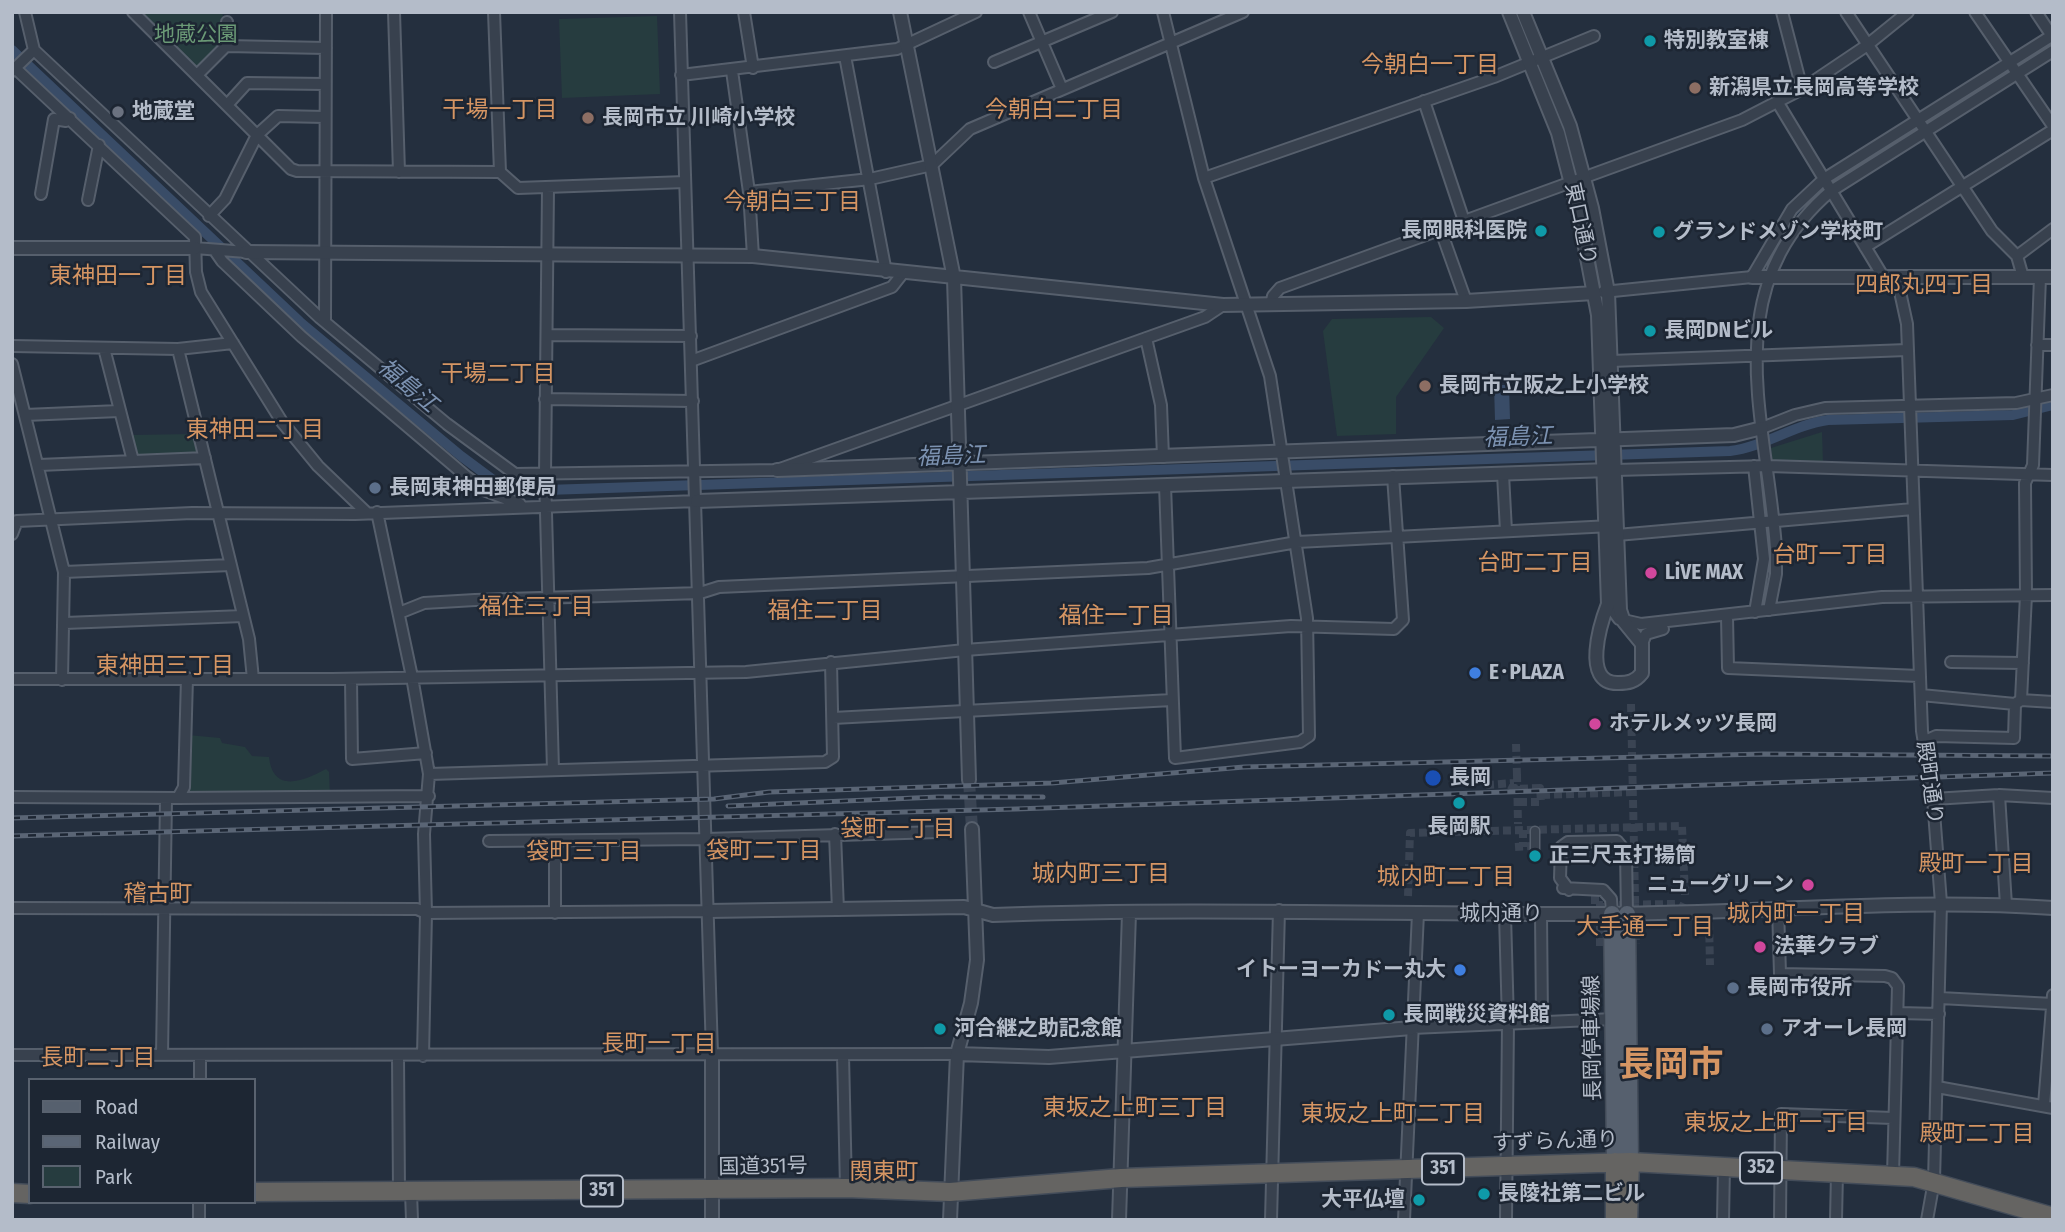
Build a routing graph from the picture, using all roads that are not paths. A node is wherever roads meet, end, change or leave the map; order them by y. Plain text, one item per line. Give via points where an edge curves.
1 (25, 12) edge
2 (133, 12) edge
3 (326, 12) edge
4 (394, 12) edge
5 (494, 12) edge
6 (680, 12) edge
7 (745, 12) edge
8 (900, 12) edge
9 (976, 12) edge
10 (1029, 12) edge
11 (1112, 12) edge
12 (1163, 12) edge
13 (1244, 12) edge
14 (1509, 12) edge
15 (1523, 12) edge
16 (1782, 12) edge
17 (1846, 12) edge
18 (1908, 12) edge
19 (1975, 12) edge
20 (2036, 12) edge
21 (227, 22) dead end
22 (2052, 35) edge
23 (1594, 36) dead end
24 (1042, 42) junction
25 (906, 43) junction
26 (1171, 45) junction
27 (226, 46) junction
28 (1866, 46) junction
29 (326, 48) junction
30 (2053, 51) edge
31 (31, 52) junction
32 (845, 56) junction
33 (1538, 61) junction
34 (994, 62) dead end
35 (2009, 63) junction
36 (15, 68) edge
37 (753, 68) junction
38 (732, 71) junction
39 (2016, 74) junction
40 (197, 75) junction
41 (681, 75) junction
42 (325, 84) junction
43 (1062, 89) junction
44 (1802, 89) junction
45 (1424, 102) junction
46 (1779, 103) junction
47 (227, 105) junction
48 (325, 117) junction
49 (70, 118) junction
50 (1919, 119) junction
51 (2053, 128) edge
52 (1926, 130) junction
53 (257, 135) junction
54 (99, 145) junction
55 (932, 165) junction
56 (324, 171) junction
57 (399, 172) junction
58 (500, 172) junction
59 (1584, 175) junction
60 (1204, 178) junction
61 (870, 179) junction
62 (1824, 179) junction
63 (1571, 181) junction
64 (685, 182) junction
65 (1964, 185) junction
66 (548, 189) junction
67 (1831, 191) junction
68 (749, 192) junction
69 (41, 194) dead end
70 (88, 200) dead end
71 (209, 216) junction
72 (1464, 221) junction
73 (2053, 229) edge
74 (1441, 231) junction
75 (1865, 247) junction
76 (12, 248) edge
77 (195, 248) junction
78 (220, 251) junction
79 (248, 252) junction
80 (325, 253) junction
81 (549, 254) junction
82 (688, 256) junction
83 (753, 256) junction
84 (2017, 256) junction
85 (886, 271) junction
86 (903, 274) junction
87 (2023, 276) junction
88 (2046, 276) edge
89 (1752, 277) junction
90 (1770, 277) junction
91 (954, 278) junction
92 (1890, 278) junction
93 (1608, 292) junction
94 (1594, 293) junction
95 (1466, 301) junction
96 (1223, 304) junction
97 (1248, 305) junction
98 (1271, 305) junction
99 (325, 321) junction
100 (547, 335) junction
101 (691, 336) junction
102 (1146, 338) junction
103 (233, 343) junction
104 (2037, 345) junction
105 (2053, 345) edge
106 (12, 346) edge
107 (104, 348) junction
108 (178, 349) junction
109 (1907, 350) junction
110 (1755, 354) junction
111 (691, 361) junction
112 (1611, 361) junction
113 (12, 364) edge
114 (2053, 395) edge
115 (545, 399) junction
116 (693, 401) junction
117 (2036, 403) junction
118 (1909, 405) junction
119 (957, 407) junction
120 (120, 411) junction
121 (25, 415) junction
122 (1762, 430) junction
123 (1608, 442) junction
124 (1283, 456) junction
125 (1163, 457) junction
126 (205, 458) junction
127 (133, 461) junction
128 (1767, 461) junction
129 (38, 465) junction
130 (1754, 466) junction
131 (960, 467) junction
132 (1609, 468) junction
133 (777, 470) junction
134 (1913, 472) junction
135 (1503, 474) junction
136 (2028, 474) junction
137 (2053, 475) edge
138 (696, 476) junction
139 (1393, 476) junction
140 (1286, 478) junction
141 (545, 479) junction
142 (1165, 485) junction
143 (960, 491) junction
144 (697, 499) junction
145 (545, 503) junction
146 (533, 507) junction
147 (1913, 509) junction
148 (371, 512) junction
149 (219, 513) junction
150 (51, 519) junction
151 (1774, 519) junction
152 (1761, 520) junction
153 (1613, 529) junction
154 (1506, 531) junction
155 (12, 534) edge
156 (1398, 537) junction
157 (1297, 542) junction
158 (1169, 564) junction
159 (231, 565) junction
160 (64, 572) junction
161 (963, 576) junction
162 (700, 593) junction
163 (1916, 595) junction
164 (2026, 595) junction
165 (2053, 595) edge
166 (547, 598) junction
167 (1608, 604) junction
168 (1769, 610) junction
169 (1755, 612) junction
170 (399, 613) junction
171 (1727, 615) junction
172 (243, 616) junction
173 (1678, 621) junction
174 (1624, 622) junction
175 (65, 623) junction
176 (1306, 627) junction
177 (1172, 635) junction
178 (1642, 644) junction
179 (965, 650) junction
180 (831, 662) junction
181 (1951, 662) dead end
182 (2023, 663) junction
183 (701, 670) junction
184 (550, 674) junction
185 (1919, 676) junction
186 (412, 677) junction
187 (187, 678) junction
188 (12, 679) edge
189 (253, 679) junction
190 (351, 679) junction
191 (62, 680) junction
192 (1921, 695) junction
193 (1172, 700) junction
194 (2018, 702) junction
195 (2053, 702) edge
196 (967, 710) junction
197 (833, 718) junction
198 (1923, 742) junction
199 (426, 753) junction
200 (704, 763) junction
201 (554, 770) junction
202 (429, 774) junction
203 (969, 780) tunnel mouth
204 (429, 796) junction
205 (1999, 796) junction
206 (12, 797) edge
207 (178, 798) junction
208 (1933, 799) junction
209 (2053, 799) edge
210 (166, 800) junction
211 (972, 829) tunnel mouth
212 (1535, 831) tunnel mouth
213 (938, 832) dead end
214 (835, 834) junction
215 (706, 839) junction
216 (489, 841) dead end
217 (555, 841) junction
218 (1533, 848) tunnel mouth
219 (1941, 903) junction
220 (2006, 905) junction
221 (1778, 907) junction
222 (12, 908) edge
223 (163, 908) junction
224 (2053, 908) edge
225 (1279, 909) junction
226 (838, 910) junction
227 (975, 910) junction
228 (708, 911) junction
229 (426, 913) junction
230 (555, 913) junction
231 (1129, 913) junction
232 (1418, 913) junction
233 (1541, 914) junction
234 (1619, 914) junction
235 (1505, 915) junction
236 (1940, 998) junction
237 (2052, 1001) edge
238 (1899, 1013) junction
239 (1939, 1014) junction
240 (1614, 1019) junction
241 (1542, 1020) junction
242 (1508, 1022) junction
243 (1412, 1028) junction
244 (1276, 1038) junction
245 (1125, 1051) junction
246 (712, 1053) junction
247 (957, 1054) junction
248 (12, 1055) edge
249 (162, 1055) junction
250 (200, 1055) junction
251 (843, 1055) junction
252 (398, 1056) junction
253 (423, 1056) junction
254 (200, 1078) edge
255 (1937, 1087) junction
256 (2048, 1106) edge
257 (1893, 1118) junction
258 (1622, 1162) junction
259 (1508, 1166) junction
260 (1724, 1166) junction
261 (1407, 1169) junction
262 (1780, 1169) junction
263 (1837, 1173) junction
264 (1272, 1174) junction
265 (1892, 1175) junction
266 (1121, 1178) junction
267 (1934, 1181) junction
268 (846, 1188) junction
269 (405, 1191) junction
270 (712, 1191) junction
271 (256, 1192) edge
272 (950, 1192) junction
273 (2053, 1217) edge
274 (412, 1220) edge
275 (712, 1220) edge
276 (950, 1220) edge
277 (1119, 1220) edge
278 (1271, 1220) edge
279 (1404, 1220) edge
280 (1506, 1220) edge
281 (1615, 1220) edge
282 (1628, 1220) edge
283 (1723, 1220) edge
284 (1780, 1220) edge
285 (1836, 1220) edge
286 (1927, 1220) edge

1 - 31 street
2 - 40 street
3 - 29 street
4 - 57 street
5 - 58 street
6 - 41 street
7 - 37 street
8 - 25 street
9 - 25 street
10 - 24 street
11 - 24 street
12 - 26 street
13 - 26 street
14 - 33 street, 東口通り
15 - 33 street, 東口通り
16 - 44 street
17 - 28 street
18 - 28 street
19 - 35 street
20 - 22 street
21 - 27 street
22 - 35 street
23 - 33 street
24 - 34 street
24 - 43 street
25 - 32 street
25 - 55 street
26 - 43 street
26 - 60 street
27 - 29 street
27 - 40 street
28 - 44 street
28 - 50 street
29 - 42 street
30 - 39 street
31 - 36 street
31 - 71 street
32 - 37 street
32 - 61 street
33 - 45 street
33 - 59 street, 東口通り
33 - 63 street, 東口通り
35 - 39 street
35 - 50 street
36 - 49 street
37 - 38 street
38 - 41 street
38 - 68 street
39 - 51 street
39 - 52 street
40 - 47 street
41 - 64 street
42 - 47 street via 247,83
42 - 48 street
43 - 55 street via 970,129
44 - 46 street
45 - 60 street
45 - 72 street
46 - 59 street via 1716,131
46 - 62 street, 殿町通り
47 - 53 street
48 - 53 street via 278,116
48 - 56 street
49 - 54 street
49 - 69 street via 54,119
50 - 52 street
50 - 62 street
51 - 65 street
52 - 65 street
52 - 67 street
53 - 56 street via 291,169
53 - 71 street via 225,199
54 - 70 street
54 - 77 street via 195,237
55 - 61 street
55 - 91 street
56 - 57 street
56 - 80 street
57 - 58 street
58 - 66 street via 518,188
59 - 63 street
59 - 93 street, 東口通り
60 - 97 street
61 - 68 street
61 - 85 street
62 - 67 street, 殿町通り
62 - 89 street via 1792,209
63 - 72 street
63 - 94 street, 東口通り
64 - 66 street
64 - 82 street
65 - 75 street
65 - 84 street via 1992,231
66 - 81 street
67 - 75 street, 殿町通り
67 - 90 street via 1790,236
68 - 83 street
71 - 79 street
72 - 74 street
73 - 84 street
74 - 95 street
74 - 98 street via 1280,288
75 - 92 street, 殿町通り
76 - 77 street
77 - 78 street
77 - 103 street via 198,286
78 - 79 street
78 - 146 street via 222,261 302,337 467,477 502,499
79 - 80 street
79 - 99 street
80 - 81 street
80 - 99 street
81 - 82 street
81 - 100 street
82 - 83 street
82 - 101 street
83 - 85 street
84 - 87 street
85 - 86 street
86 - 91 street
86 - 111 street via 892,287
87 - 88 street
87 - 92 street
88 - 104 street
89 - 90 street
89 - 93 street
90 - 92 street
90 - 110 street
91 - 96 street
91 - 119 street
92 - 109 street, 殿町通り via 1906,310
93 - 94 street
93 - 112 street, 東口通り
94 - 95 street
94 - 123 street, 東口通り
95 - 98 street
96 - 97 street
96 - 102 street via 1205,317
97 - 98 street
97 - 124 street via 1270,376
99 - 141 street via 507,471
100 - 101 street
100 - 115 street
101 - 111 street
102 - 119 street
102 - 125 street via 1161,405
103 - 108 street
103 - 148 street via 299,445
104 - 105 street
104 - 117 street
106 - 107 street
107 - 108 street
107 - 120 street
108 - 126 street
109 - 110 street
109 - 118 street, 殿町通り
110 - 112 street
110 - 122 street
111 - 116 street
112 - 123 street, 東口通り
113 - 121 street
114 - 117 street
115 - 116 street
115 - 141 street
116 - 138 street
117 - 118 street
117 - 136 street via 2033,465
118 - 122 street via 1808,411
118 - 134 street, 殿町通り
119 - 131 street
119 - 133 street
120 - 121 street
120 - 127 street
121 - 129 street
122 - 123 street
122 - 128 street
123 - 124 street
123 - 132 street
124 - 125 street
124 - 140 street
125 - 131 street
126 - 127 street
126 - 149 street
127 - 129 street
128 - 130 street
128 - 134 street
128 - 151 street
129 - 150 street
130 - 132 street
130 - 152 street
131 - 133 street
131 - 143 street
132 - 135 street
132 - 153 street
133 - 138 street
134 - 136 street
134 - 147 street, 殿町通り
135 - 139 street
135 - 154 street
136 - 137 street
136 - 164 street
138 - 141 street
138 - 144 street
139 - 140 street
139 - 156 street
140 - 142 street
140 - 157 street
141 - 145 street
142 - 143 street
142 - 158 street
143 - 144 street
143 - 161 street
144 - 145 street
144 - 162 street
145 - 146 street
145 - 166 street
146 - 148 street
147 - 151 street
147 - 163 street, 殿町通り
148 - 149 street
148 - 170 street
149 - 150 street
149 - 159 street
150 - 155 street via 18,521
150 - 160 street
151 - 152 street
151 - 168 street via 1776,574
152 - 153 street
152 - 169 street via 1764,559
153 - 154 street
153 - 167 street
153 - 174 street
154 - 156 street
156 - 157 street
156 - 176 street via 1403,620 1399,625 1373,630
157 - 158 street
157 - 176 street
158 - 161 street
158 - 177 street
159 - 160 street
159 - 172 street
160 - 175 street
161 - 162 street via 719,587
161 - 179 street
162 - 166 street
162 - 183 street
163 - 164 street
163 - 168 street
163 - 185 street, 殿町通り
164 - 165 street
164 - 182 street
166 - 170 street via 424,603
166 - 184 street
167 - 174 street
167 - 178 street via 1598,630 1600,675 1611,683 1639,678
168 - 169 street
169 - 171 street
170 - 186 street
171 - 173 street
171 - 185 street via 1728,668
172 - 175 street
172 - 189 street
173 - 174 street
173 - 178 street via 1646,634
174 - 178 street
175 - 191 street
176 - 177 street
176 - 193 street via 1309,736 1300,742 1175,758
177 - 179 street
177 - 193 street
179 - 180 street
179 - 196 street
180 - 183 street via 746,672
180 - 197 street
181 - 182 street
182 - 194 street
183 - 184 street
183 - 200 street
184 - 186 street
184 - 201 street
185 - 192 street, 殿町通り
186 - 190 street
186 - 199 street
187 - 189 street
187 - 191 street
187 - 207 street via 184,787
188 - 191 street
189 - 190 street
190 - 199 street via 352,759
192 - 194 street
192 - 198 street, 殿町通り
193 - 196 street
194 - 195 street
194 - 198 street via 2014,738 1936,736
196 - 197 street
196 - 203 street
197 - 200 street via 833,757 825,762
198 - 208 street, 殿町通り
199 - 202 street
200 - 201 street
200 - 215 street
201 - 202 street
202 - 204 street
204 - 207 street
204 - 229 street via 424,834
205 - 208 street
205 - 209 street
205 - 220 street
206 - 210 street
207 - 210 street
208 - 219 street, 殿町通り
210 - 223 street
211 - 227 street
212 - 218 street
213 - 214 street
214 - 215 street
214 - 226 street
215 - 217 street
215 - 228 street
216 - 217 street
217 - 230 street
219 - 220 street, 城内通り
219 - 221 street, 城内通り
219 - 236 street, 殿町通り
220 - 224 street, 城内通り
221 - 234 street, 城内通り
221 - 238 street via 1780,974 1892,978 1899,991
222 - 223 street
223 - 229 street via 417,909
223 - 249 street
225 - 231 street, 城内通り
225 - 232 street, 城内通り
225 - 244 street
226 - 227 street, 城内通り
226 - 228 street, 城内通り
227 - 231 street, 城内通り via 993,915
227 - 247 street via 975,982
228 - 230 street
228 - 246 street
229 - 230 street
229 - 253 street
231 - 245 street
232 - 235 street, 城内通り
232 - 243 street
233 - 234 street, 城内通り
233 - 235 street, 城内通り
233 - 241 street
234 - 234 street via 1602,890 1569,890 1560,878 1559,852 1568,842 1617,841 1623,845
234 - 240 main road, 長岡停車場線
234 - 258 main road, 長岡停車場線 via 1627,1137
235 - 242 street
236 - 237 street
236 - 239 street, 殿町通り
237 - 256 street
238 - 239 street
238 - 257 street
239 - 255 street, 殿町通り
240 - 241 street
240 - 258 main road, 長岡停車場線
241 - 242 street
242 - 243 street
242 - 259 street
243 - 244 street
243 - 261 street
244 - 245 street
244 - 264 street
245 - 247 street via 1049,1057
245 - 266 street
246 - 251 street
246 - 253 street
246 - 270 street
247 - 251 street
247 - 272 street
248 - 249 street
249 - 250 street
250 - 252 street
250 - 254 street
251 - 268 street
252 - 253 street
252 - 269 street
255 - 256 street
255 - 267 street, 殿町通り
257 - 262 street via 1781,1114
257 - 265 street
258 - 259 highway, すずらん通り / 351
258 - 260 highway, 352
258 - 281 highway
258 - 282 highway
259 - 261 highway, すずらん通り / 351
259 - 280 street
260 - 262 highway, 352
260 - 283 street
261 - 264 highway, すずらん通り / 351
261 - 279 street
262 - 263 highway, 352
262 - 284 street
263 - 265 highway, 352
263 - 285 street
264 - 266 highway, 国道351号 / 351
264 - 278 street
265 - 267 highway, 352
266 - 272 highway, 国道351号 / 351
266 - 277 street
267 - 273 highway, 352
267 - 286 street, 殿町通り
268 - 270 highway, 国道351号 / 351
268 - 272 highway, 国道351号 / 351
269 - 270 highway, 国道351号 / 351
269 - 271 highway, 国道351号 / 351
269 - 274 street
270 - 275 street
272 - 276 street

